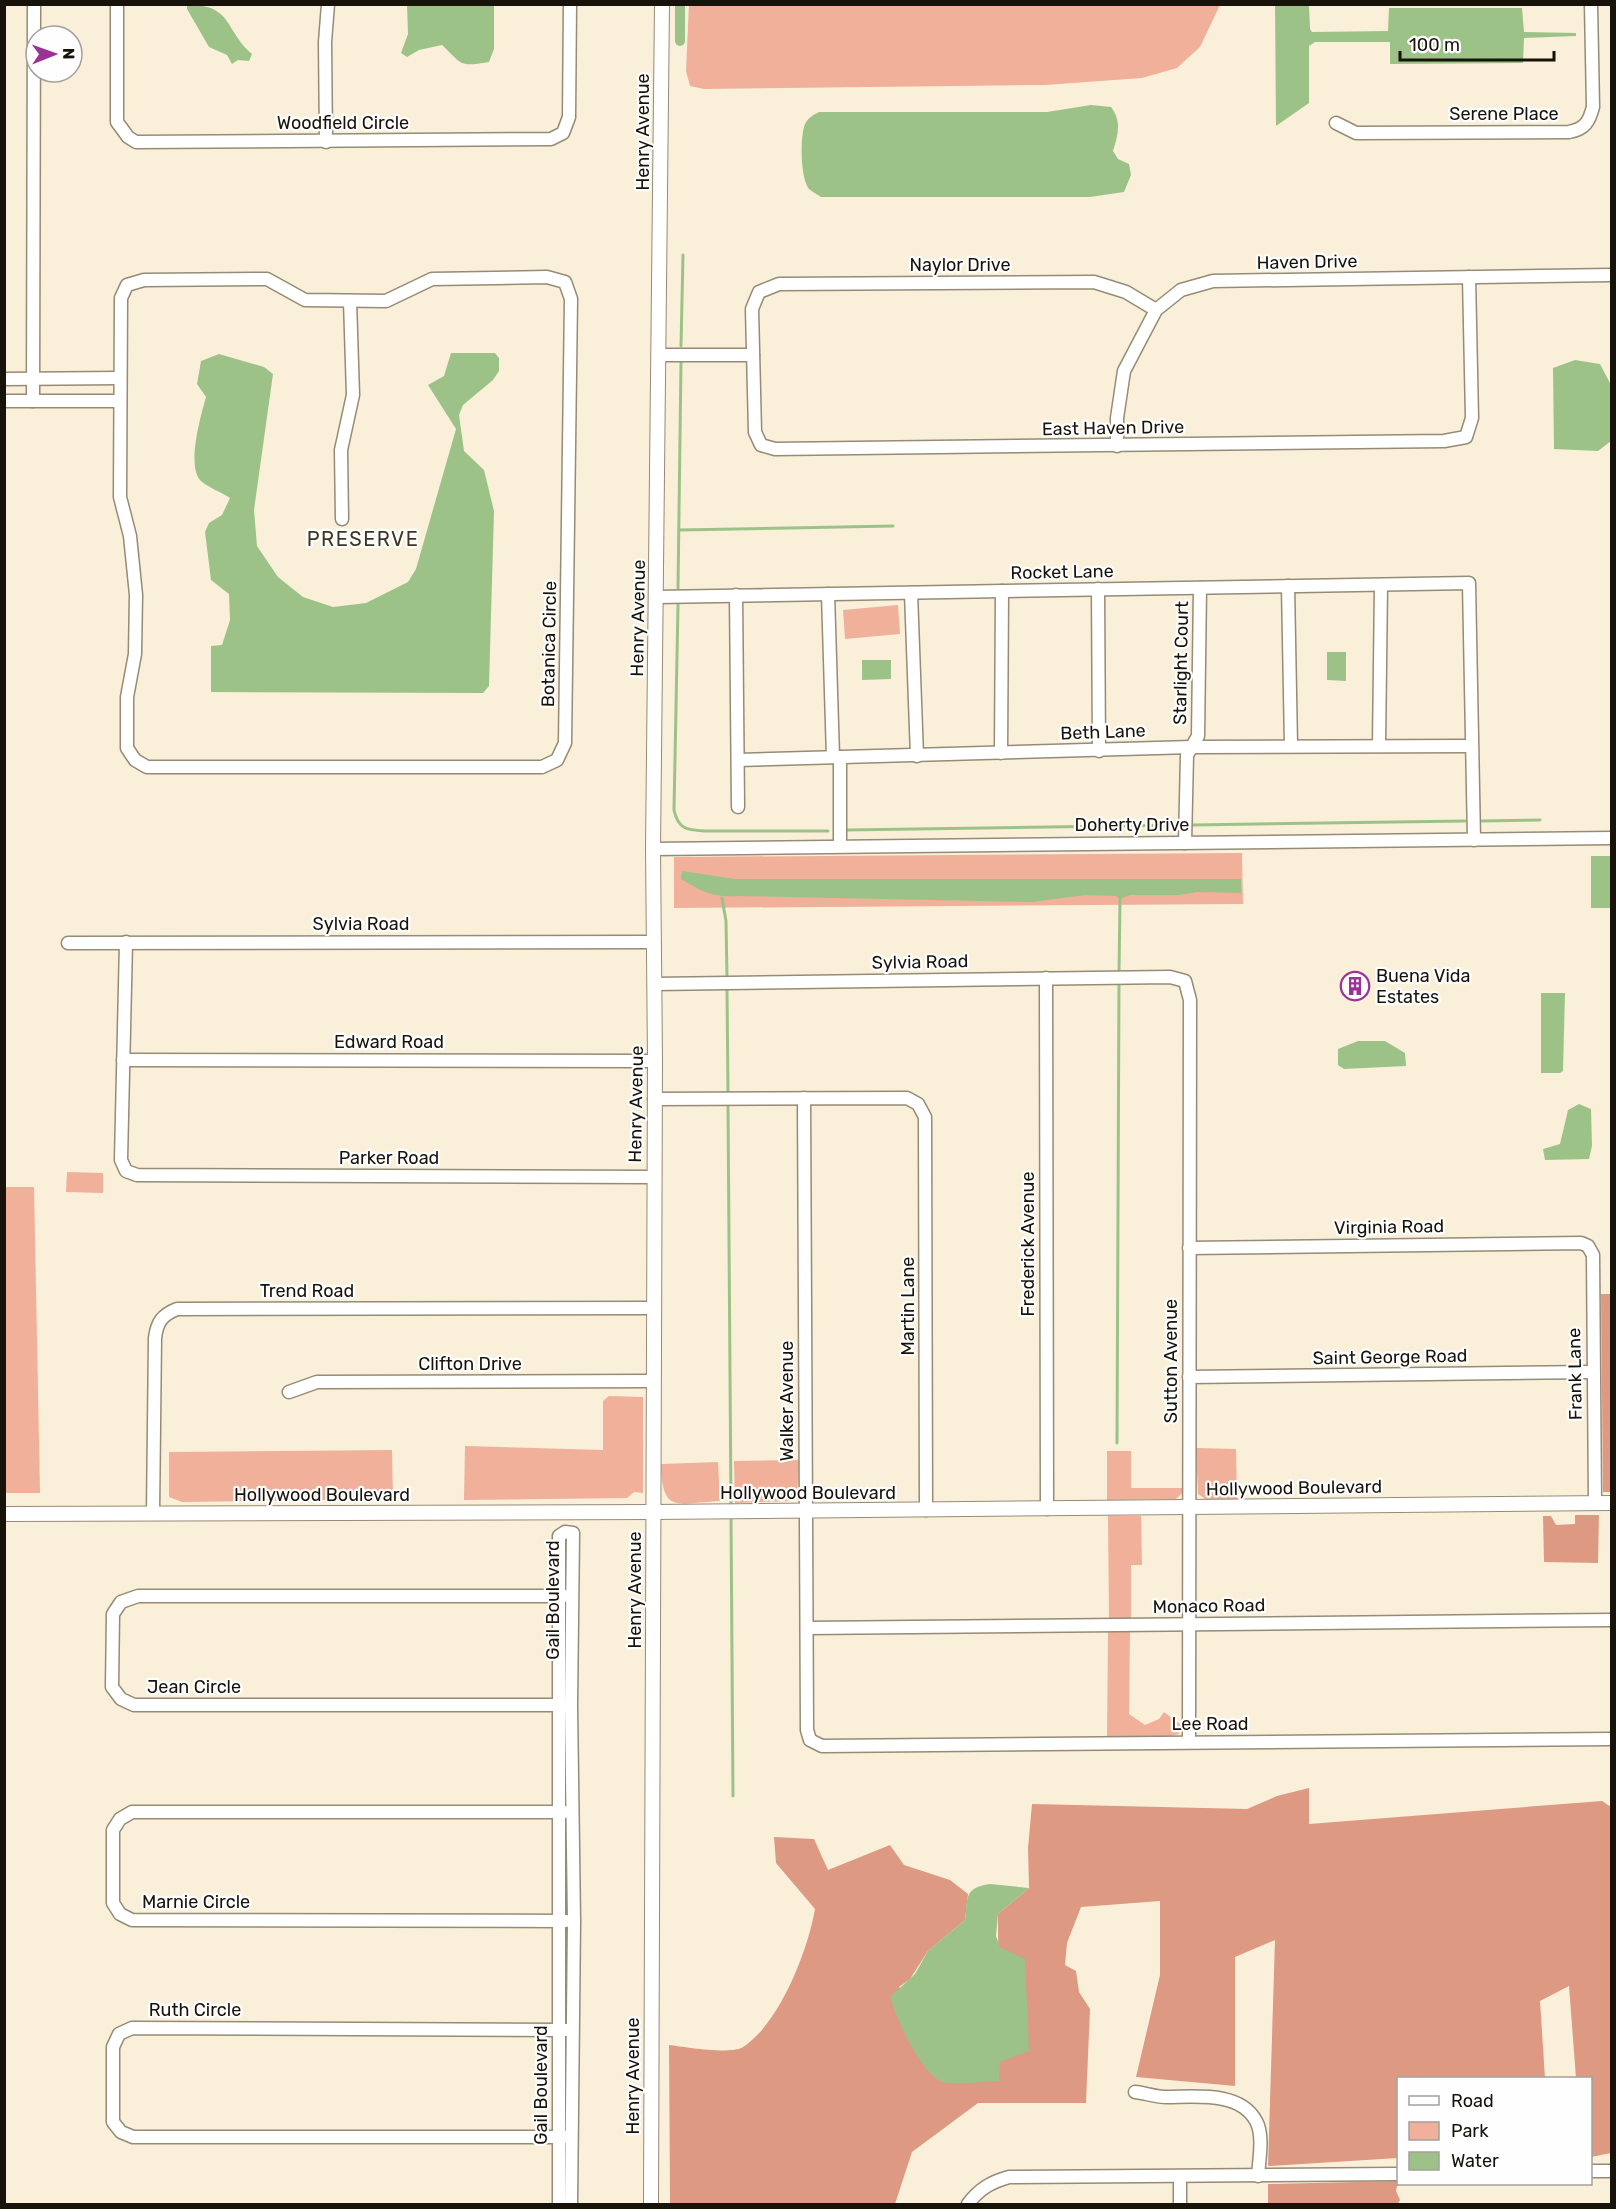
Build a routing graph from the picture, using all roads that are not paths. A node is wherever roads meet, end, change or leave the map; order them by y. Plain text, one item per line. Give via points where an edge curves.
1 (34, 4) edge
2 (117, 4) edge
3 (328, 4) edge
4 (570, 4) edge
5 (662, 4) edge
6 (1592, 4) edge
7 (1336, 123) dead end
8 (326, 142) junction
9 (1611, 275) edge
10 (1469, 277) junction
11 (350, 301) junction
12 (1156, 310) junction
13 (660, 355) junction
14 (753, 355) junction
15 (120, 378) junction
16 (4, 379) edge
17 (33, 379) junction
18 (78, 379) junction
19 (4, 401) edge
20 (33, 401) junction
21 (78, 401) junction
22 (120, 401) junction
23 (1117, 446) junction
24 (342, 519) dead end
25 (1381, 585) junction
26 (1288, 586) junction
27 (1200, 588) junction
28 (1098, 589) junction
29 (1002, 591) junction
30 (911, 592) junction
31 (828, 594) junction
32 (736, 596) junction
33 (656, 597) junction
34 (1291, 746) junction
35 (1379, 746) junction
36 (1470, 746) junction
37 (1192, 747) junction
38 (1099, 751) junction
39 (1001, 753) junction
40 (917, 756) junction
41 (837, 757) junction
42 (738, 760) junction
43 (738, 807) dead end
44 (1611, 838) edge
45 (1474, 840) junction
46 (1185, 843) junction
47 (840, 846) junction
48 (653, 849) junction
49 (126, 942) junction
50 (654, 942) junction
51 (68, 943) dead end
52 (1046, 978) junction
53 (1185, 981) joint
54 (655, 984) junction
55 (123, 1060) junction
56 (655, 1061) junction
57 (804, 1098) junction
58 (654, 1099) junction
59 (653, 1177) junction
60 (1588, 1246) joint
61 (1189, 1248) junction
62 (653, 1308) junction
63 (1593, 1372) junction
64 (1189, 1377) junction
65 (653, 1381) junction
66 (289, 1392) dead end
67 (1595, 1503) junction
68 (1611, 1503) edge
69 (1189, 1507) junction
70 (1047, 1509) junction
71 (805, 1510) junction
72 (926, 1510) junction
73 (653, 1512) junction
74 (153, 1513) junction
75 (4, 1514) edge
76 (559, 1596) junction
77 (572, 1596) junction
78 (1611, 1620) edge
79 (1189, 1625) junction
80 (807, 1628) junction
81 (565, 1705) junction
82 (1611, 1739) edge
83 (810, 1740) joint
84 (1189, 1742) junction
85 (566, 1812) junction
86 (560, 1921) junction
87 (574, 1921) junction
88 (566, 2030) junction
89 (1135, 2092) dead end
90 (565, 2137) junction
91 (1592, 2171) edge
92 (1611, 2171) edge
93 (1397, 2174) edge
94 (1258, 2176) junction
95 (1180, 2177) junction
96 (559, 2205) edge
97 (571, 2205) edge
98 (651, 2205) edge
99 (968, 2205) edge
100 (1180, 2205) edge

1 - 17 street
2 - 8 street, Woodfield Circle via 117,122 131,140
3 - 8 street
4 - 8 street, Woodfield Circle via 569,117 558,137
5 - 13 street, Henry Avenue
6 - 7 street, Serene Place via 1593,107 1582,129 1356,133
9 - 10 street, Haven Drive
10 - 12 street, Haven Drive via 1213,281 1181,290
10 - 23 street, East Haven Drive via 1472,418 1466,437 1444,441
11 - 15 street, Botanica Circle via 305,300 267,279 144,280 127,285 121,298
11 - 22 street, Botanica Circle via 386,301 432,279 547,277 565,282 571,298 566,743 557,760 542,767 147,767 135,760 127,748 127,697 135,654 136,595 130,536 120,497
11 - 24 street via 353,395 341,450
12 - 14 street, Naylor Drive via 1126,292 1094,282 779,284 759,292 752,309
12 - 23 street, Haven Drive via 1124,371
13 - 14 street
13 - 33 street, Henry Avenue
14 - 23 street, East Haven Drive via 755,432 760,445
15 - 18 street
15 - 22 street, Botanica Circle
16 - 17 street
17 - 18 street
17 - 20 street
18 - 21 street
19 - 20 street
20 - 21 street
21 - 22 street
25 - 26 street, Rocket Lane
25 - 35 street
25 - 36 street, Rocket Lane via 1469,583
26 - 27 street, Rocket Lane
26 - 34 street
27 - 28 street, Rocket Lane
27 - 37 street, Starlight Court via 1198,736
28 - 29 street, Rocket Lane
28 - 38 street
29 - 30 street, Rocket Lane
29 - 39 street
30 - 31 street, Rocket Lane
30 - 40 street
31 - 32 street, Rocket Lane
31 - 41 street
32 - 33 street, Rocket Lane
32 - 42 street
33 - 48 street, Henry Avenue
34 - 35 street, Beth Lane
34 - 37 street, Beth Lane
35 - 36 street, Beth Lane
36 - 45 street
37 - 38 street, Beth Lane
37 - 46 street, Starlight Court via 1187,755
38 - 39 street, Beth Lane
39 - 40 street, Beth Lane
40 - 41 street, Beth Lane
41 - 42 street, Beth Lane
41 - 47 street
42 - 43 street
44 - 45 street, Doherty Drive
45 - 46 street, Doherty Drive
46 - 47 street, Doherty Drive
47 - 48 street, Doherty Drive
48 - 50 street, Henry Avenue
49 - 50 street, Sylvia Road
49 - 51 street, Sylvia Road
49 - 55 street
50 - 54 street, Henry Avenue
52 - 53 street, Sylvia Road via 1170,976
52 - 54 street, Sylvia Road
52 - 70 street, Frederick Avenue
53 - 61 street, Sutton Avenue via 1190,1000
54 - 56 street, Henry Avenue
55 - 56 street, Edward Road
55 - 59 street, Parker Road via 121,1160 126,1171 137,1175
56 - 58 street, Henry Avenue
57 - 58 street
57 - 71 street, Walker Avenue
57 - 72 street, Martin Lane via 907,1098 918,1104 925,1118
58 - 59 street, Henry Avenue
59 - 62 street, Henry Avenue
60 - 61 street, Virginia Road via 1575,1243
60 - 63 street, Frank Lane via 1593,1255
61 - 64 street, Sutton Avenue
62 - 65 street, Henry Avenue
62 - 74 street, Trend Road via 177,1309 164,1315 155,1338
63 - 64 street, Saint George Road
63 - 67 street, Frank Lane
64 - 69 street, Sutton Avenue
65 - 66 street, Clifton Drive via 317,1382
65 - 73 street, Henry Avenue
67 - 68 street, Hollywood Boulevard
67 - 69 street, Hollywood Boulevard
69 - 70 street, Hollywood Boulevard
69 - 79 street, Sutton Avenue
70 - 72 street, Hollywood Boulevard
71 - 72 street, Hollywood Boulevard
71 - 73 street, Hollywood Boulevard
71 - 80 street, Walker Avenue
73 - 74 street, Hollywood Boulevard
73 - 98 street, Henry Avenue
74 - 75 street, Hollywood Boulevard
76 - 77 street, Jean Circle
76 - 77 street, Gail Boulevard via 559,1536 565,1532 573,1533
76 - 81 street, Gail Boulevard
76 - 81 street, Jean Circle via 138,1596 121,1602 113,1614 112,1687 121,1699 135,1705
77 - 81 street, Gail Boulevard
78 - 79 street, Monaco Road
79 - 80 street, Monaco Road
79 - 84 street, Sutton Avenue
80 - 83 street, Walker Avenue
81 - 85 street, Gail Boulevard
82 - 84 street, Lee Road
83 - 84 street, Lee Road via 822,1746
85 - 86 street, Gail Boulevard
85 - 86 street, Marnie Circle via 132,1812 120,1819 113,1830 113,1903 120,1914 132,1920
85 - 87 street, Gail Boulevard
86 - 87 street, Marnie Circle
86 - 88 street, Gail Boulevard
87 - 88 street, Gail Boulevard
88 - 90 street, Gail Boulevard
88 - 90 street, Ruth Circle via 132,2028 119,2034 113,2047 113,2122 121,2132 133,2137
89 - 94 street via 1164,2097 1204,2096 1243,2106 1257,2121
90 - 96 street, Gail Boulevard
90 - 97 street, Gail Boulevard
91 - 92 street
93 - 94 street
94 - 95 street
95 - 99 street via 1009,2177 977,2192
95 - 100 street

